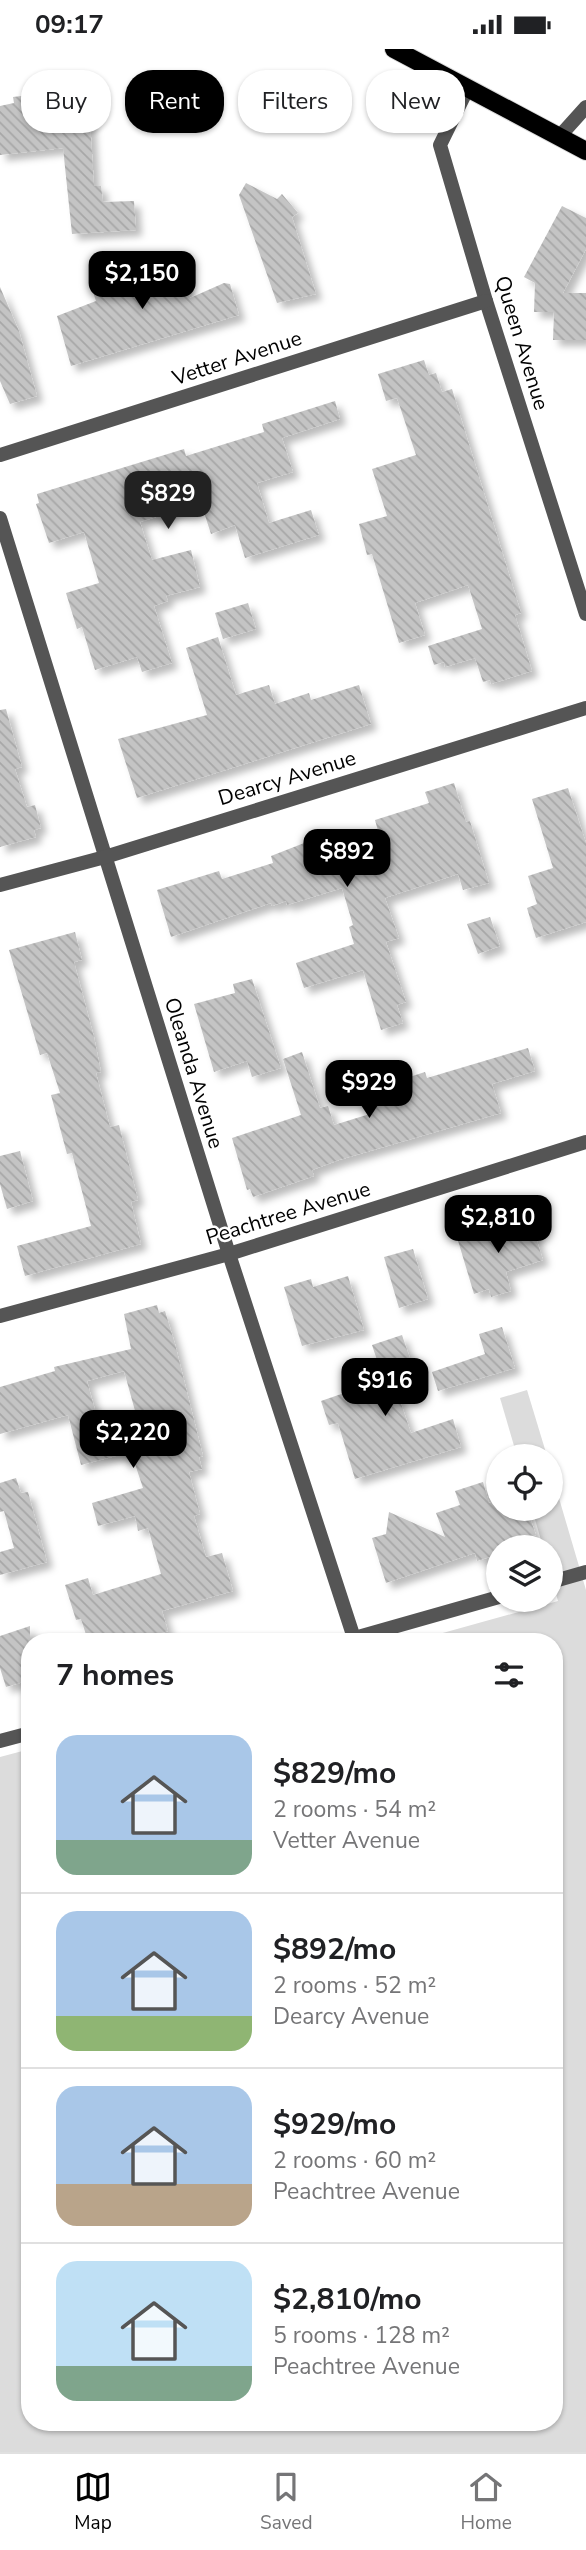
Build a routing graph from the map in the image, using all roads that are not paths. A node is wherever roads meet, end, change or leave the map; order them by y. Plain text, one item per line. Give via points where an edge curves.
1 (394, 49) edge
2 (468, 88) junction
3 (586, 107) edge
4 (559, 137) junction
5 (586, 151) edge
6 (486, 301) junction
7 (0, 455) edge
8 (0, 518) edge
9 (586, 614) edge
10 (586, 708) edge
11 (105, 857) junction
12 (0, 885) edge
13 (586, 1142) edge
14 (229, 1254) junction
15 (0, 1316) edge
16 (586, 1572) edge
17 (563, 1579) edge
18 (486, 1601) edge
19 (347, 1633) edge
20 (373, 1633) edge
21 (21, 1735) edge
22 (0, 1741) edge

1 - 2 main road
2 - 4 main road
2 - 6 street, Queen Avenue via 440,145
3 - 4 street
4 - 5 main road
6 - 7 street, Vetter Avenue
6 - 9 street, Queen Avenue
8 - 11 street, Oleanda Avenue
10 - 11 street, Dearcy Avenue
11 - 12 street, Dearcy Avenue
11 - 14 street, Oleanda Avenue
13 - 14 street, Peachtree Avenue
14 - 15 street, Peachtree Avenue
14 - 19 street, Oleanda Avenue
16 - 17 street
18 - 20 street
21 - 22 street

